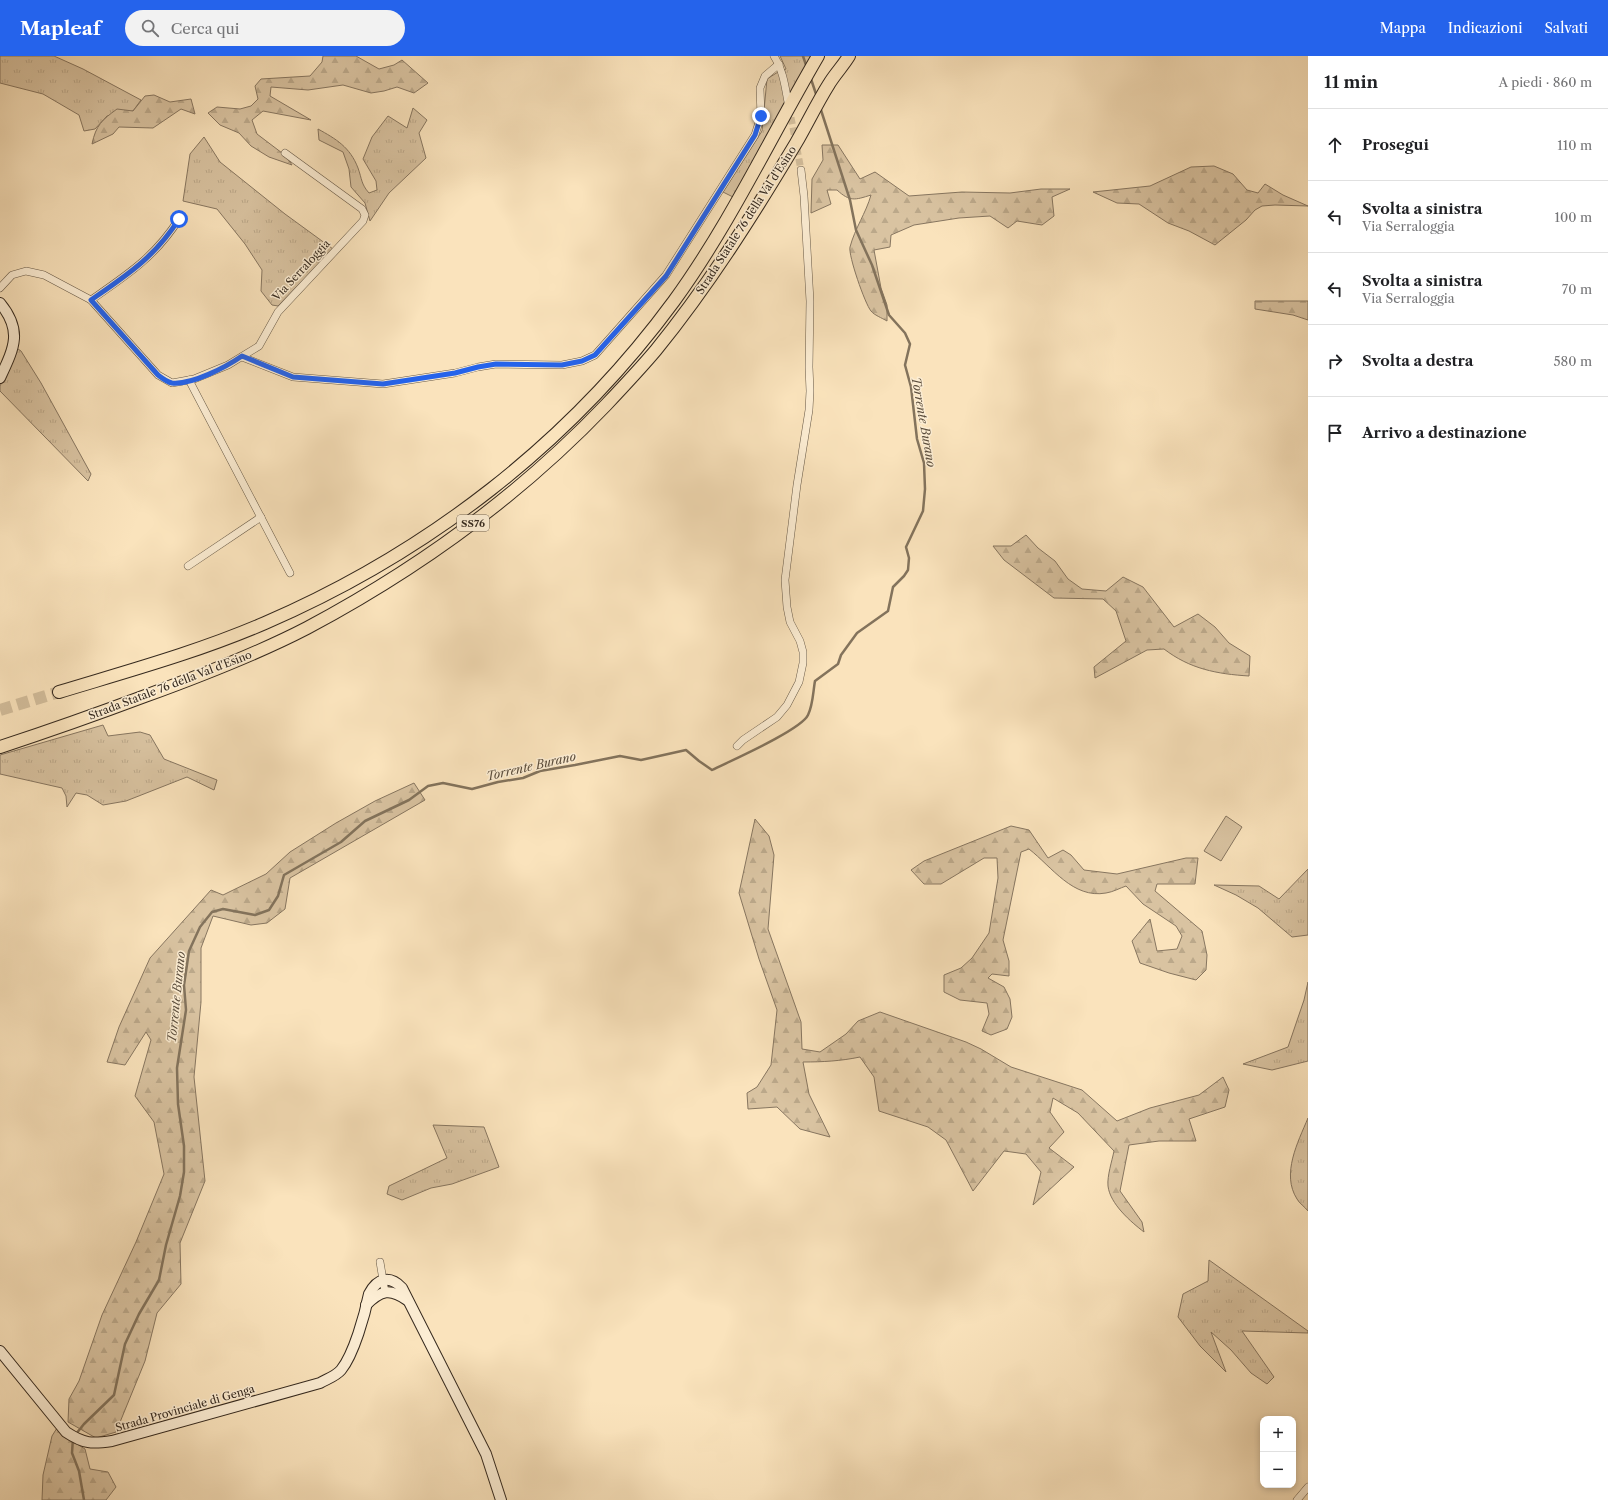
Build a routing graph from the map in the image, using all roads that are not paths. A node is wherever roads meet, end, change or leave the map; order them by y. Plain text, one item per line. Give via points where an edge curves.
1 (774, 56) edge
2 (818, 56) edge
3 (849, 56) edge
4 (779, 64) junction
5 (788, 102) tunnel mouth
6 (285, 153) dead end
7 (801, 170) tunnel mouth
8 (179, 219) dead end
9 (0, 288) edge
10 (91, 300) junction
11 (0, 303) edge
12 (242, 356) junction
13 (0, 378) edge
14 (189, 380) junction
15 (260, 517) junction
16 (188, 566) dead end
17 (290, 573) dead end
18 (59, 692) tunnel mouth
19 (737, 746) dead end
20 (0, 747) edge
21 (380, 1262) dead end
22 (382, 1281) junction
23 (385, 1292) junction
24 (407, 1300) junction
25 (366, 1305) junction
26 (0, 1351) edge
27 (1308, 1487) edge
28 (502, 1500) edge
29 (1297, 1500) edge

1 - 4 street
2 - 18 highway, Strada Statale 76 della Val d'Esino / SS76 via 740,196 674,300 596,394 544,446 506,478 433,532 380,565 266,623 172,658
3 - 20 highway, Strada Statale 76 della Val d'Esino / SS76 via 830,82 808,122 713,274 652,356 573,439 529,479 458,535 384,583 306,628 197,677
4 - 5 street
4 - 12 street via 765,76 760,88 761,116 755,135 666,276 595,355 562,365 496,364 383,384 293,377
6 - 12 street, Via Serraloggia via 362,209 365,215 363,221 278,312 259,346
7 - 19 street via 810,301 810,391 786,580 790,622 800,641 803,663 799,682 788,705 777,717
8 - 10 street via 156,251 133,271
9 - 10 street, Via Serraloggia via 12,276 26,271 44,275
10 - 14 street, Via Serraloggia via 158,375 172,383
11 - 13 main road via 13,325 14,342
12 - 14 street, Via Serraloggia via 228,365
14 - 15 street
15 - 16 street
15 - 17 street
21 - 22 street
22 - 23 street
22 - 24 main road via 396,1282
22 - 25 main road, Strada Provinciale di Genga via 372,1288
23 - 24 main road via 397,1293
23 - 25 main road via 375,1296
24 - 28 main road via 486,1454
25 - 26 main road, Strada Provinciale di Genga via 352,1350 335,1375 320,1383 112,1441 88,1443 66,1432
27 - 29 street

